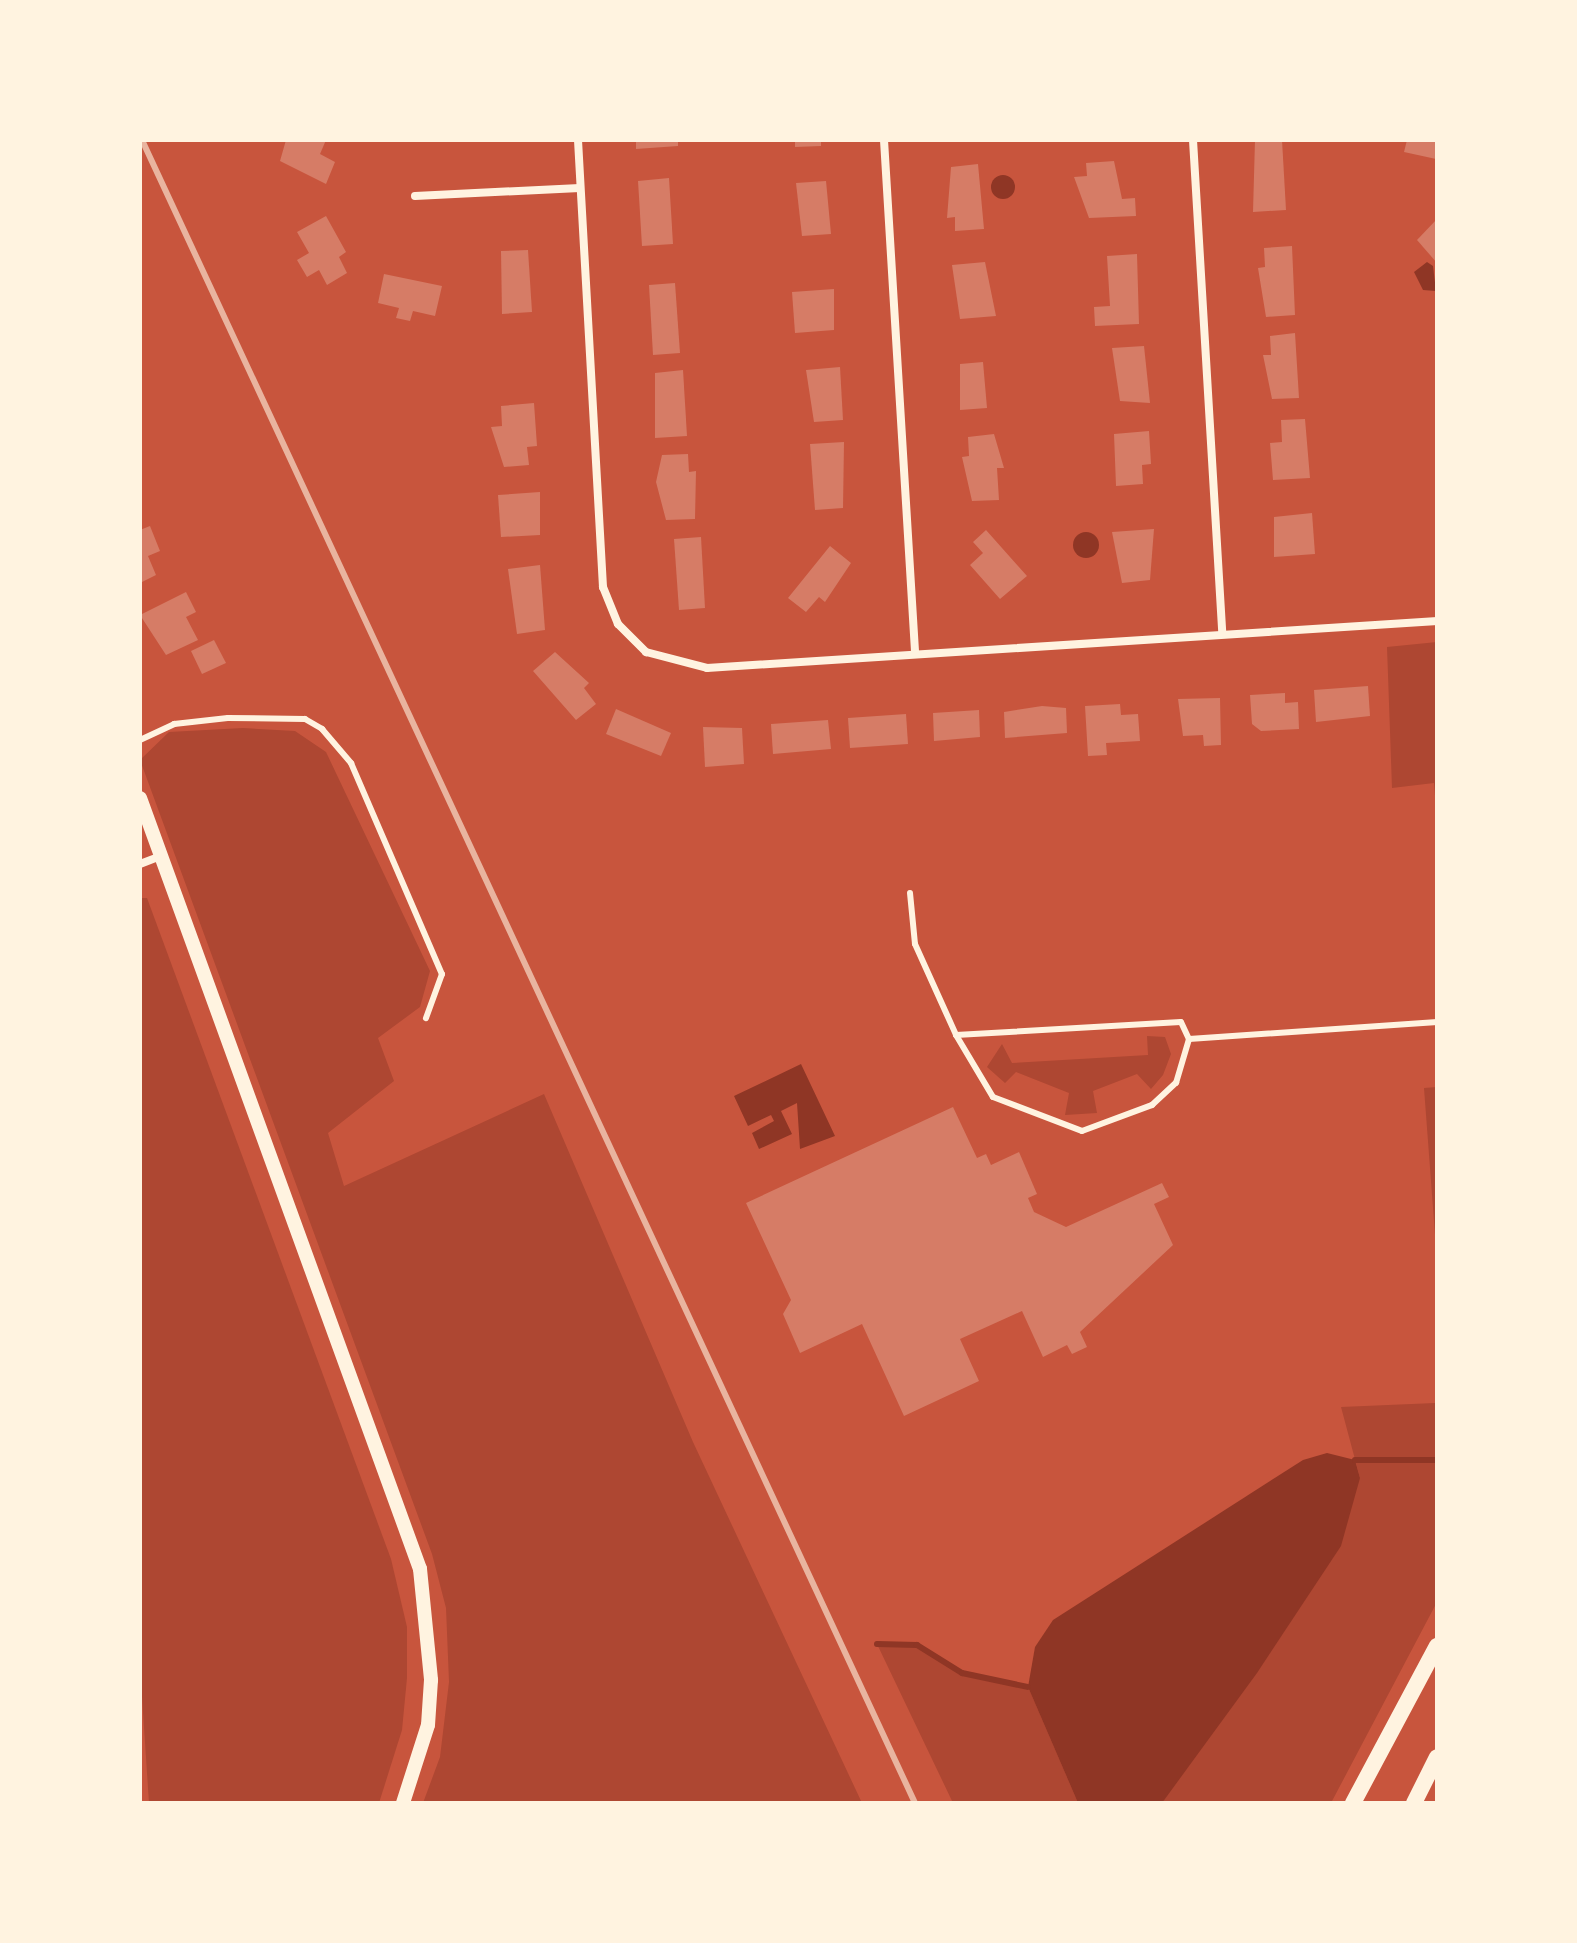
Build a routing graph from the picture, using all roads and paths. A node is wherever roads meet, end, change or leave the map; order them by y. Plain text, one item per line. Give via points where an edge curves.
1 (578, 140) edge
2 (884, 140) edge
3 (1193, 140) edge
4 (580, 188) junction
5 (415, 196) dead end
6 (1437, 621) edge
7 (1222, 633) junction
8 (915, 651) junction
9 (140, 740) edge
10 (140, 798) edge
11 (161, 856) junction
12 (140, 864) edge
13 (910, 893) dead end
14 (426, 1018) dead end
15 (1437, 1022) edge
16 (956, 1035) junction
17 (1189, 1039) junction
18 (1437, 1646) edge
19 (1437, 1757) edge
20 (403, 1803) edge
21 (1353, 1803) edge
22 (1414, 1803) edge

1 - 4 street
2 - 8 street
3 - 7 street
4 - 5 street
4 - 8 street via 603,587 618,624 646,652 682,667
6 - 7 street
7 - 8 street
9 - 14 lane via 174,724 228,718 305,719 322,729 351,763 442,974
10 - 11 street
11 - 12 street
11 - 20 street via 420,1569 431,1680 428,1725
13 - 16 lane via 915,944
15 - 17 lane
16 - 17 lane via 1181,1022
16 - 17 lane via 993,1097 1082,1131 1152,1105 1176,1083
18 - 21 main road
19 - 22 main road

